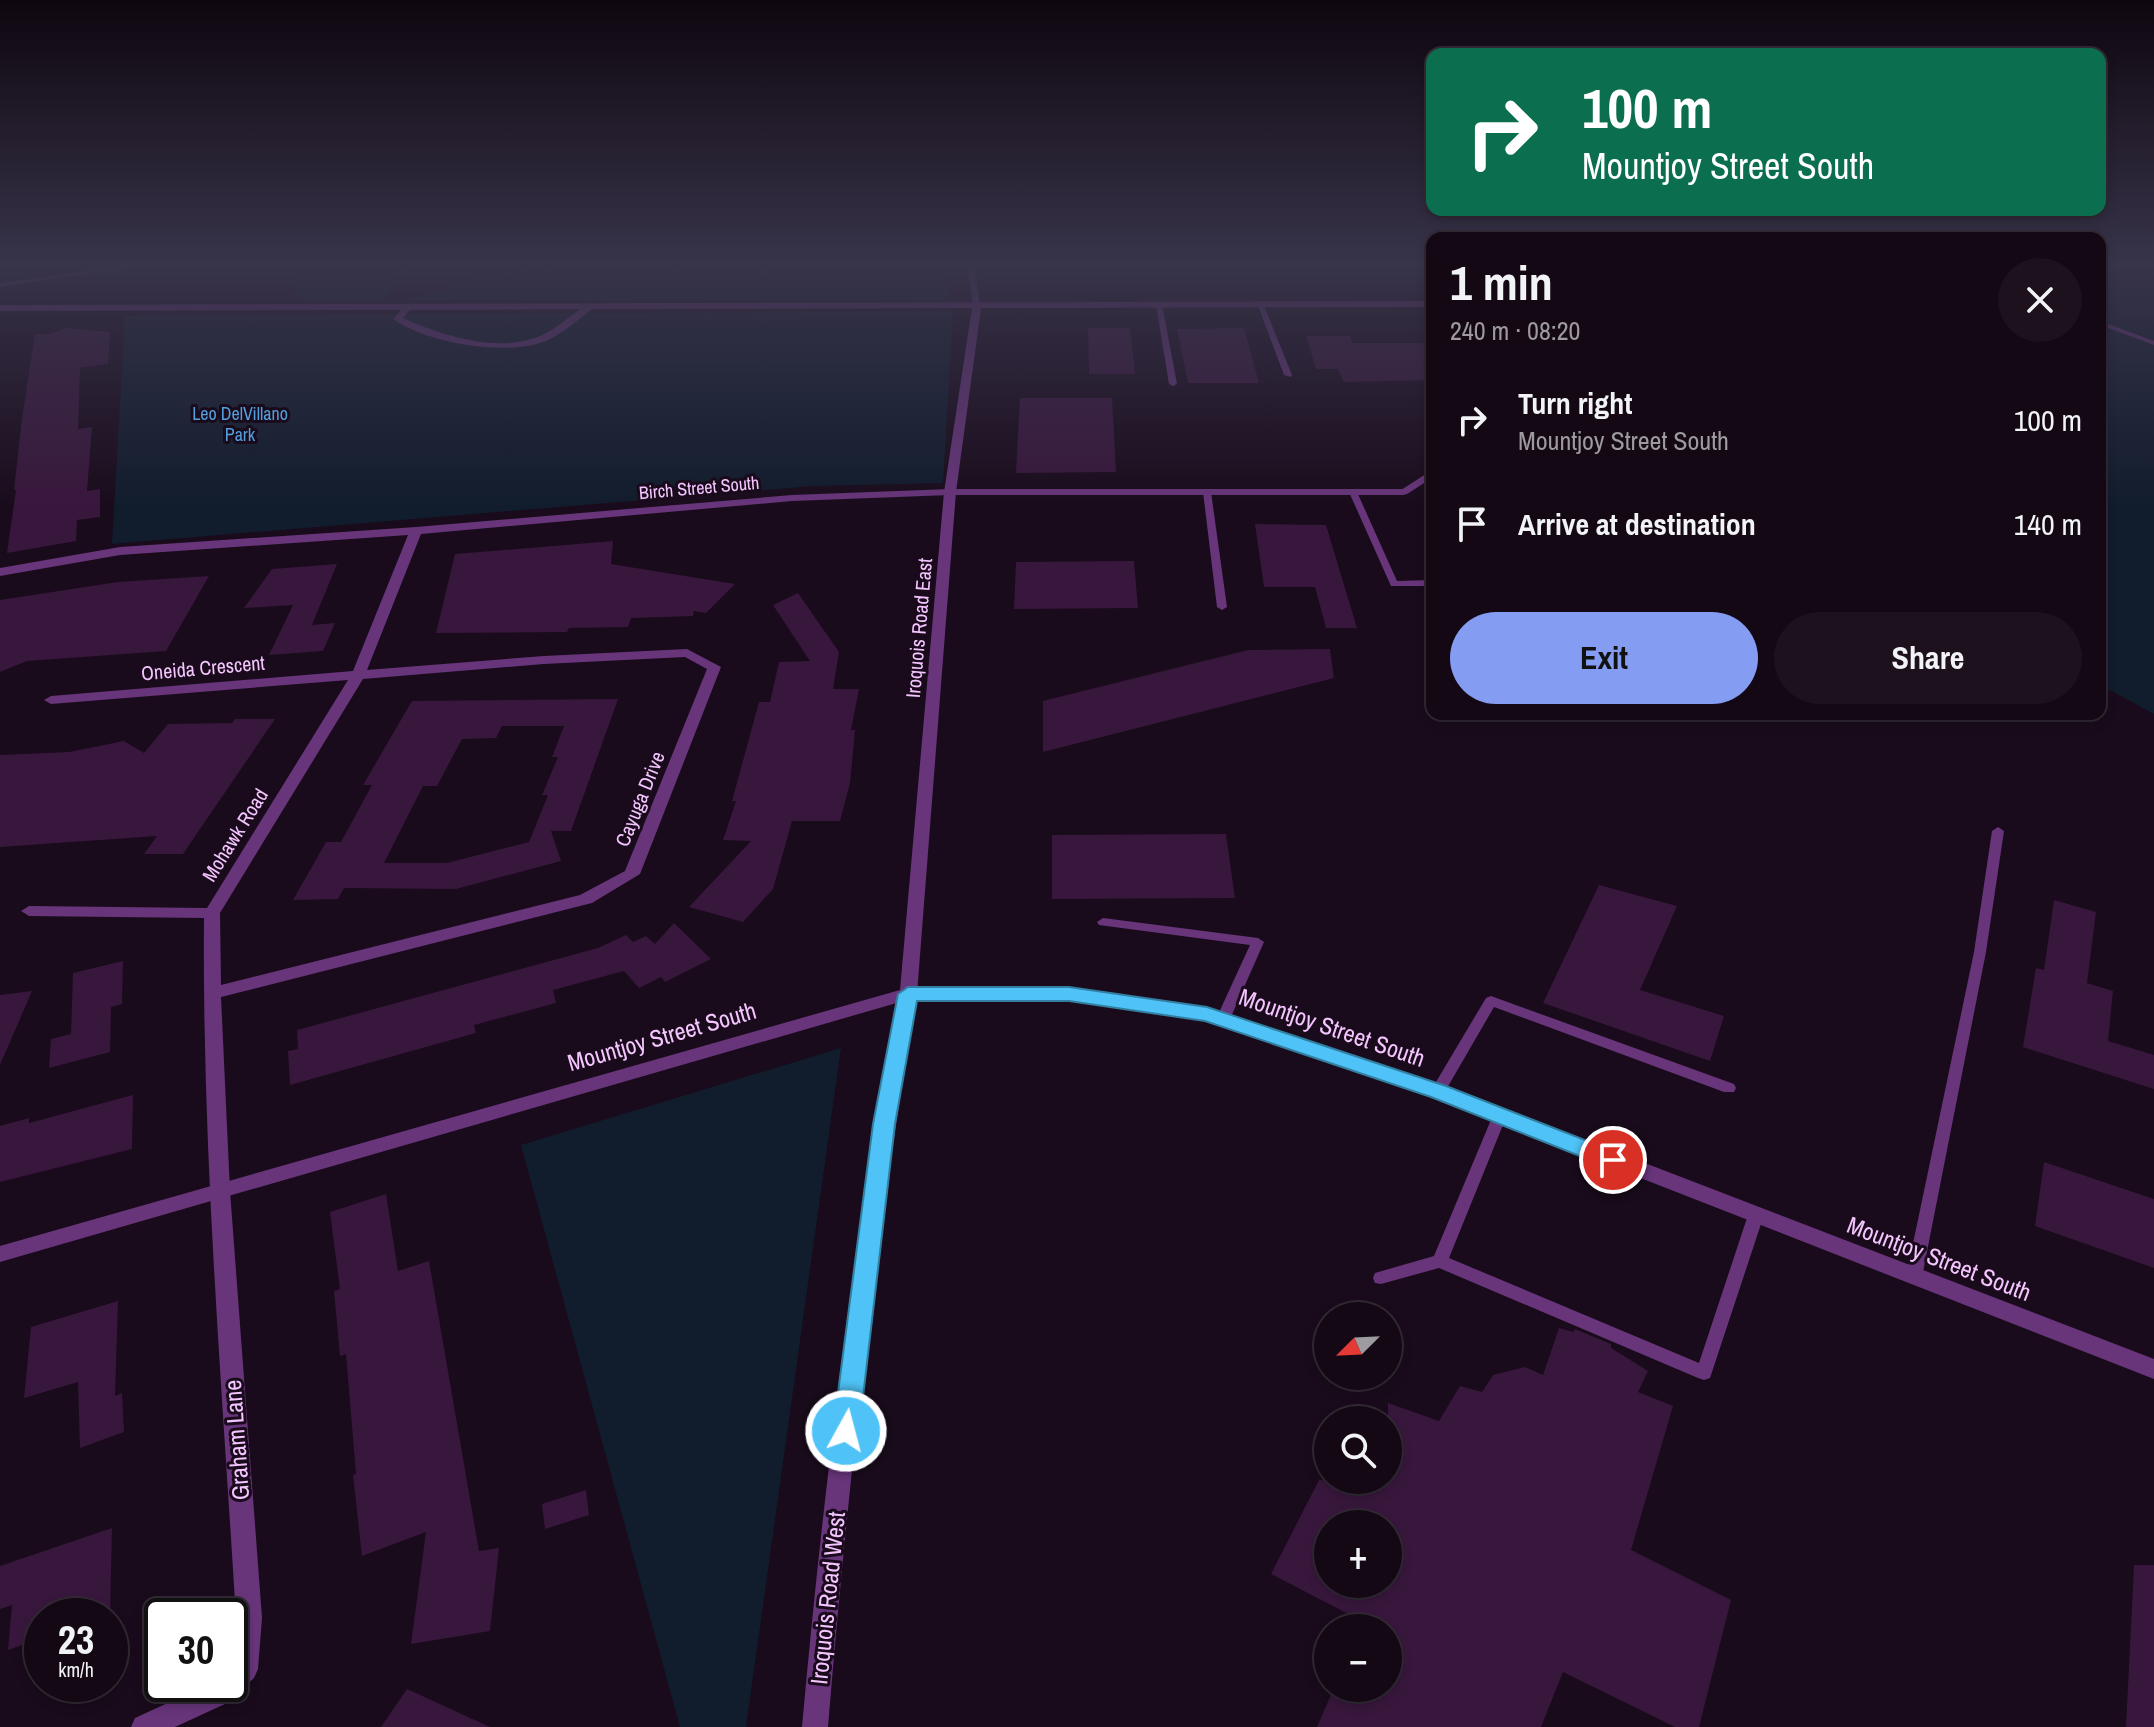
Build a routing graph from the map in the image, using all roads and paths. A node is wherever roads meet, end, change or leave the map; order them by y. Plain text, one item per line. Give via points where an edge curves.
1 (971, 347) edge
2 (1166, 347) edge
3 (1277, 347) edge
4 (1288, 375) dead end
5 (1173, 384) dead end
6 (1426, 478) edge
7 (950, 492) junction
8 (1207, 492) junction
9 (1353, 492) junction
10 (1404, 492) joint
11 (416, 531) junction
12 (0, 572) edge
13 (1426, 583) edge
14 (1222, 607) dead end
15 (358, 675) junction
16 (51, 700) dead end
17 (1998, 831) dead end
18 (29, 911) dead end
19 (212, 913) junction
20 (1103, 922) dead end
21 (212, 993) junction
22 (908, 994) junction
23 (1223, 1019) junction
24 (1729, 1088) dead end
25 (1438, 1091) junction
26 (1500, 1115) junction
27 (220, 1191) junction
28 (1756, 1215) junction
29 (0, 1254) edge
30 (1440, 1261) junction
31 (1914, 1277) junction
32 (1381, 1278) dead end
33 (2154, 1369) edge
34 (248, 1598) edge
35 (248, 1603) edge
36 (248, 1631) edge
37 (203, 1702) edge
38 (144, 1727) edge
39 (815, 1727) edge

1 - 7 street, Iroquois Road East
2 - 5 lane
3 - 4 lane
6 - 10 lane
7 - 8 street, Birch Street South
7 - 11 street, Birch Street South via 792,498
7 - 22 street, Iroquois Road East
8 - 9 street, Birch Street South
8 - 14 lane
9 - 10 street, Birch Street South
9 - 13 lane via 1394,584
11 - 12 street, Birch Street South via 120,551
11 - 15 street, Mohawk Road
15 - 16 street, Oneida Crescent
15 - 19 street, Mohawk Road
15 - 21 street, Cayuga Drive via 687,653 714,667 632,874 586,899
17 - 31 lane via 1980,952
18 - 19 street
19 - 21 street, Mohawk Road
20 - 23 lane via 1258,942
21 - 27 street, Mohawk Road
22 - 23 street, Mountjoy Street South via 1069,994
22 - 27 street, Mountjoy Street South
22 - 39 street, Iroquois Road West via 884,1124 827,1585
23 - 25 street, Mountjoy Street South
24 - 25 lane via 1491,1001
25 - 26 street, Mountjoy Street South
26 - 28 street, Mountjoy Street South
26 - 30 lane
27 - 29 street, Mountjoy Street South
27 - 34 street, Graham Lane
28 - 30 lane via 1704,1373
28 - 31 street, Mountjoy Street South
30 - 32 lane
31 - 33 street, Mountjoy Street South
35 - 36 street, Graham Lane
37 - 38 street, Graham Lane

